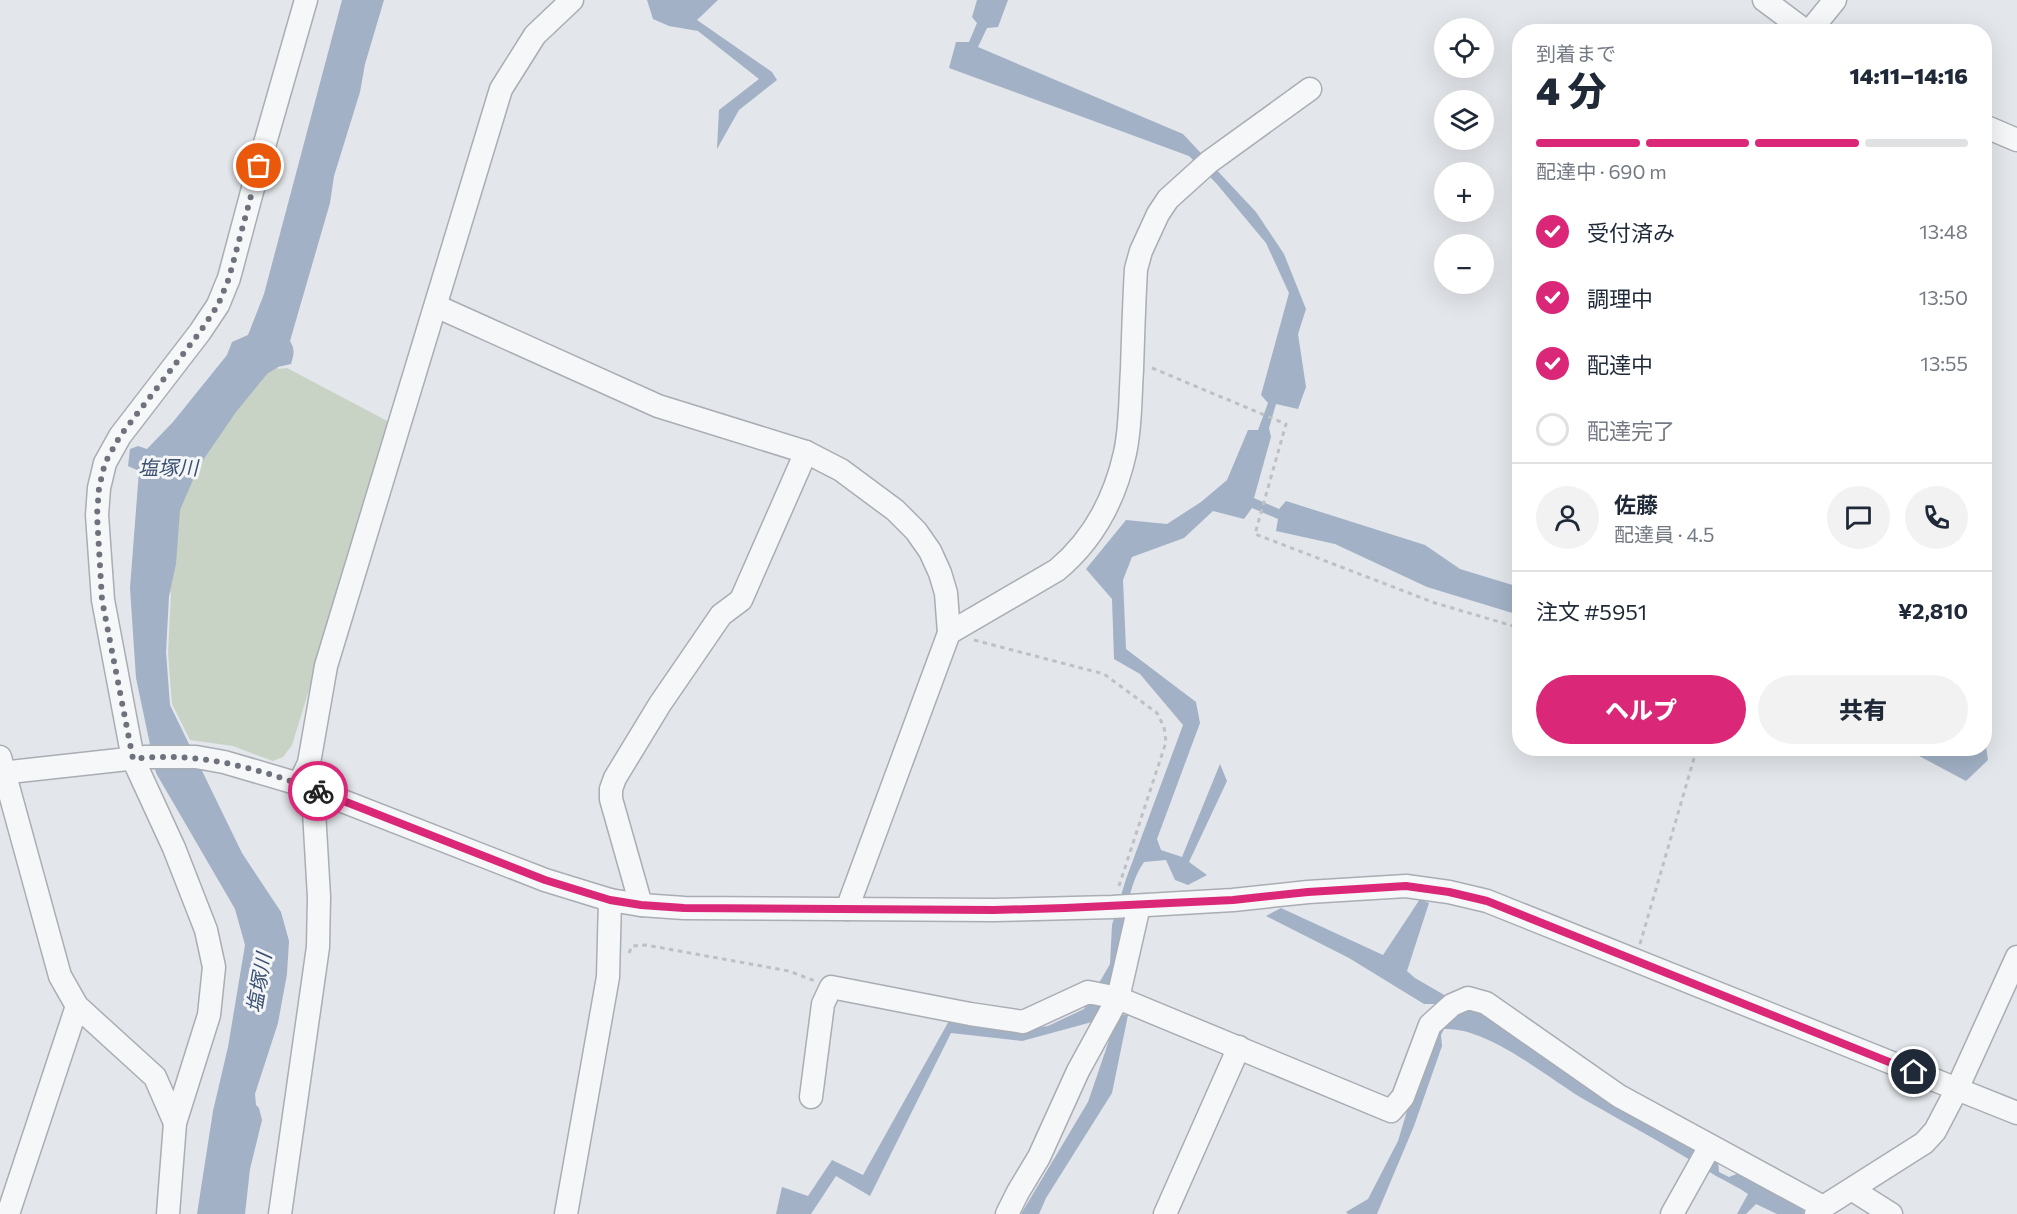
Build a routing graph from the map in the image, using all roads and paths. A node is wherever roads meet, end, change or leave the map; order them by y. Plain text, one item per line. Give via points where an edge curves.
1 (306, 0) edge
2 (572, 0) edge
3 (1764, 0) edge
4 (1835, 0) edge
5 (1797, 24) edge
6 (1815, 24) edge
7 (1310, 89) dead end
8 (1992, 129) edge
9 (2017, 140) edge
10 (436, 306) junction
11 (1132, 360) junction
12 (806, 452) junction
13 (1512, 626) edge
14 (949, 633) junction
15 (1695, 756) edge
16 (140, 758) junction
17 (2, 768) edge
18 (299, 784) junction
19 (610, 900) junction
20 (641, 905) junction
21 (1139, 906) junction
22 (1112, 907) junction
23 (847, 909) junction
24 (628, 955) dead end
25 (2017, 957) edge
26 (1635, 960) junction
27 (831, 987) junction
28 (1118, 998) junction
29 (77, 1006) junction
30 (1239, 1047) junction
31 (1957, 1089) junction
32 (811, 1097) dead end
33 (2017, 1113) edge
34 (175, 1123) junction
35 (1710, 1146) junction
36 (1853, 1190) junction
37 (1820, 1210) edge
38 (8, 1214) edge
39 (168, 1214) edge
40 (280, 1214) edge
41 (566, 1214) edge
42 (1007, 1214) edge
43 (1165, 1214) edge
44 (1672, 1214) edge
45 (1891, 1214) edge

1 - 16 street via 229,278 218,305 120,436 105,463 99,488 102,600
2 - 10 street via 535,35 501,89
3 - 5 street
4 - 6 street
7 - 11 street via 1209,162 1163,206 1136,269
8 - 9 street
10 - 12 street via 658,406
10 - 18 street via 326,666 309,763
11 - 13 path via 1286,424 1255,534 1435,603
11 - 14 street via 1126,452 1094,530 1057,570
12 - 14 street via 872,491 916,531 940,573
12 - 20 street via 741,600 721,615 615,778 612,799
14 - 22 path via 1104,674 1157,713 1166,742
14 - 23 street
15 - 26 path
16 - 17 street
16 - 18 street via 196,757
16 - 34 street via 206,930 214,967 209,1015
17 - 29 street via 60,976
18 - 19 street via 545,880
18 - 40 street via 314,811 318,947
19 - 20 street
19 - 41 street via 608,977
20 - 23 street
21 - 22 street
21 - 26 street via 1406,886 1487,901
21 - 28 street
22 - 23 street
24 - 27 path via 632,946 646,945 789,971
25 - 31 street
26 - 31 street
27 - 28 street via 1023,1022 1088,992
27 - 32 street via 823,1004
28 - 30 street
28 - 42 street
29 - 34 street via 155,1077
29 - 38 street
30 - 35 street via 1391,1111 1403,1097 1430,1026 1452,1005 1468,998 1486,1003 1619,1096
30 - 43 street
31 - 33 street
31 - 36 street via 1940,1124 1924,1143
34 - 39 street
35 - 37 street
35 - 44 street
36 - 37 street
36 - 45 street

